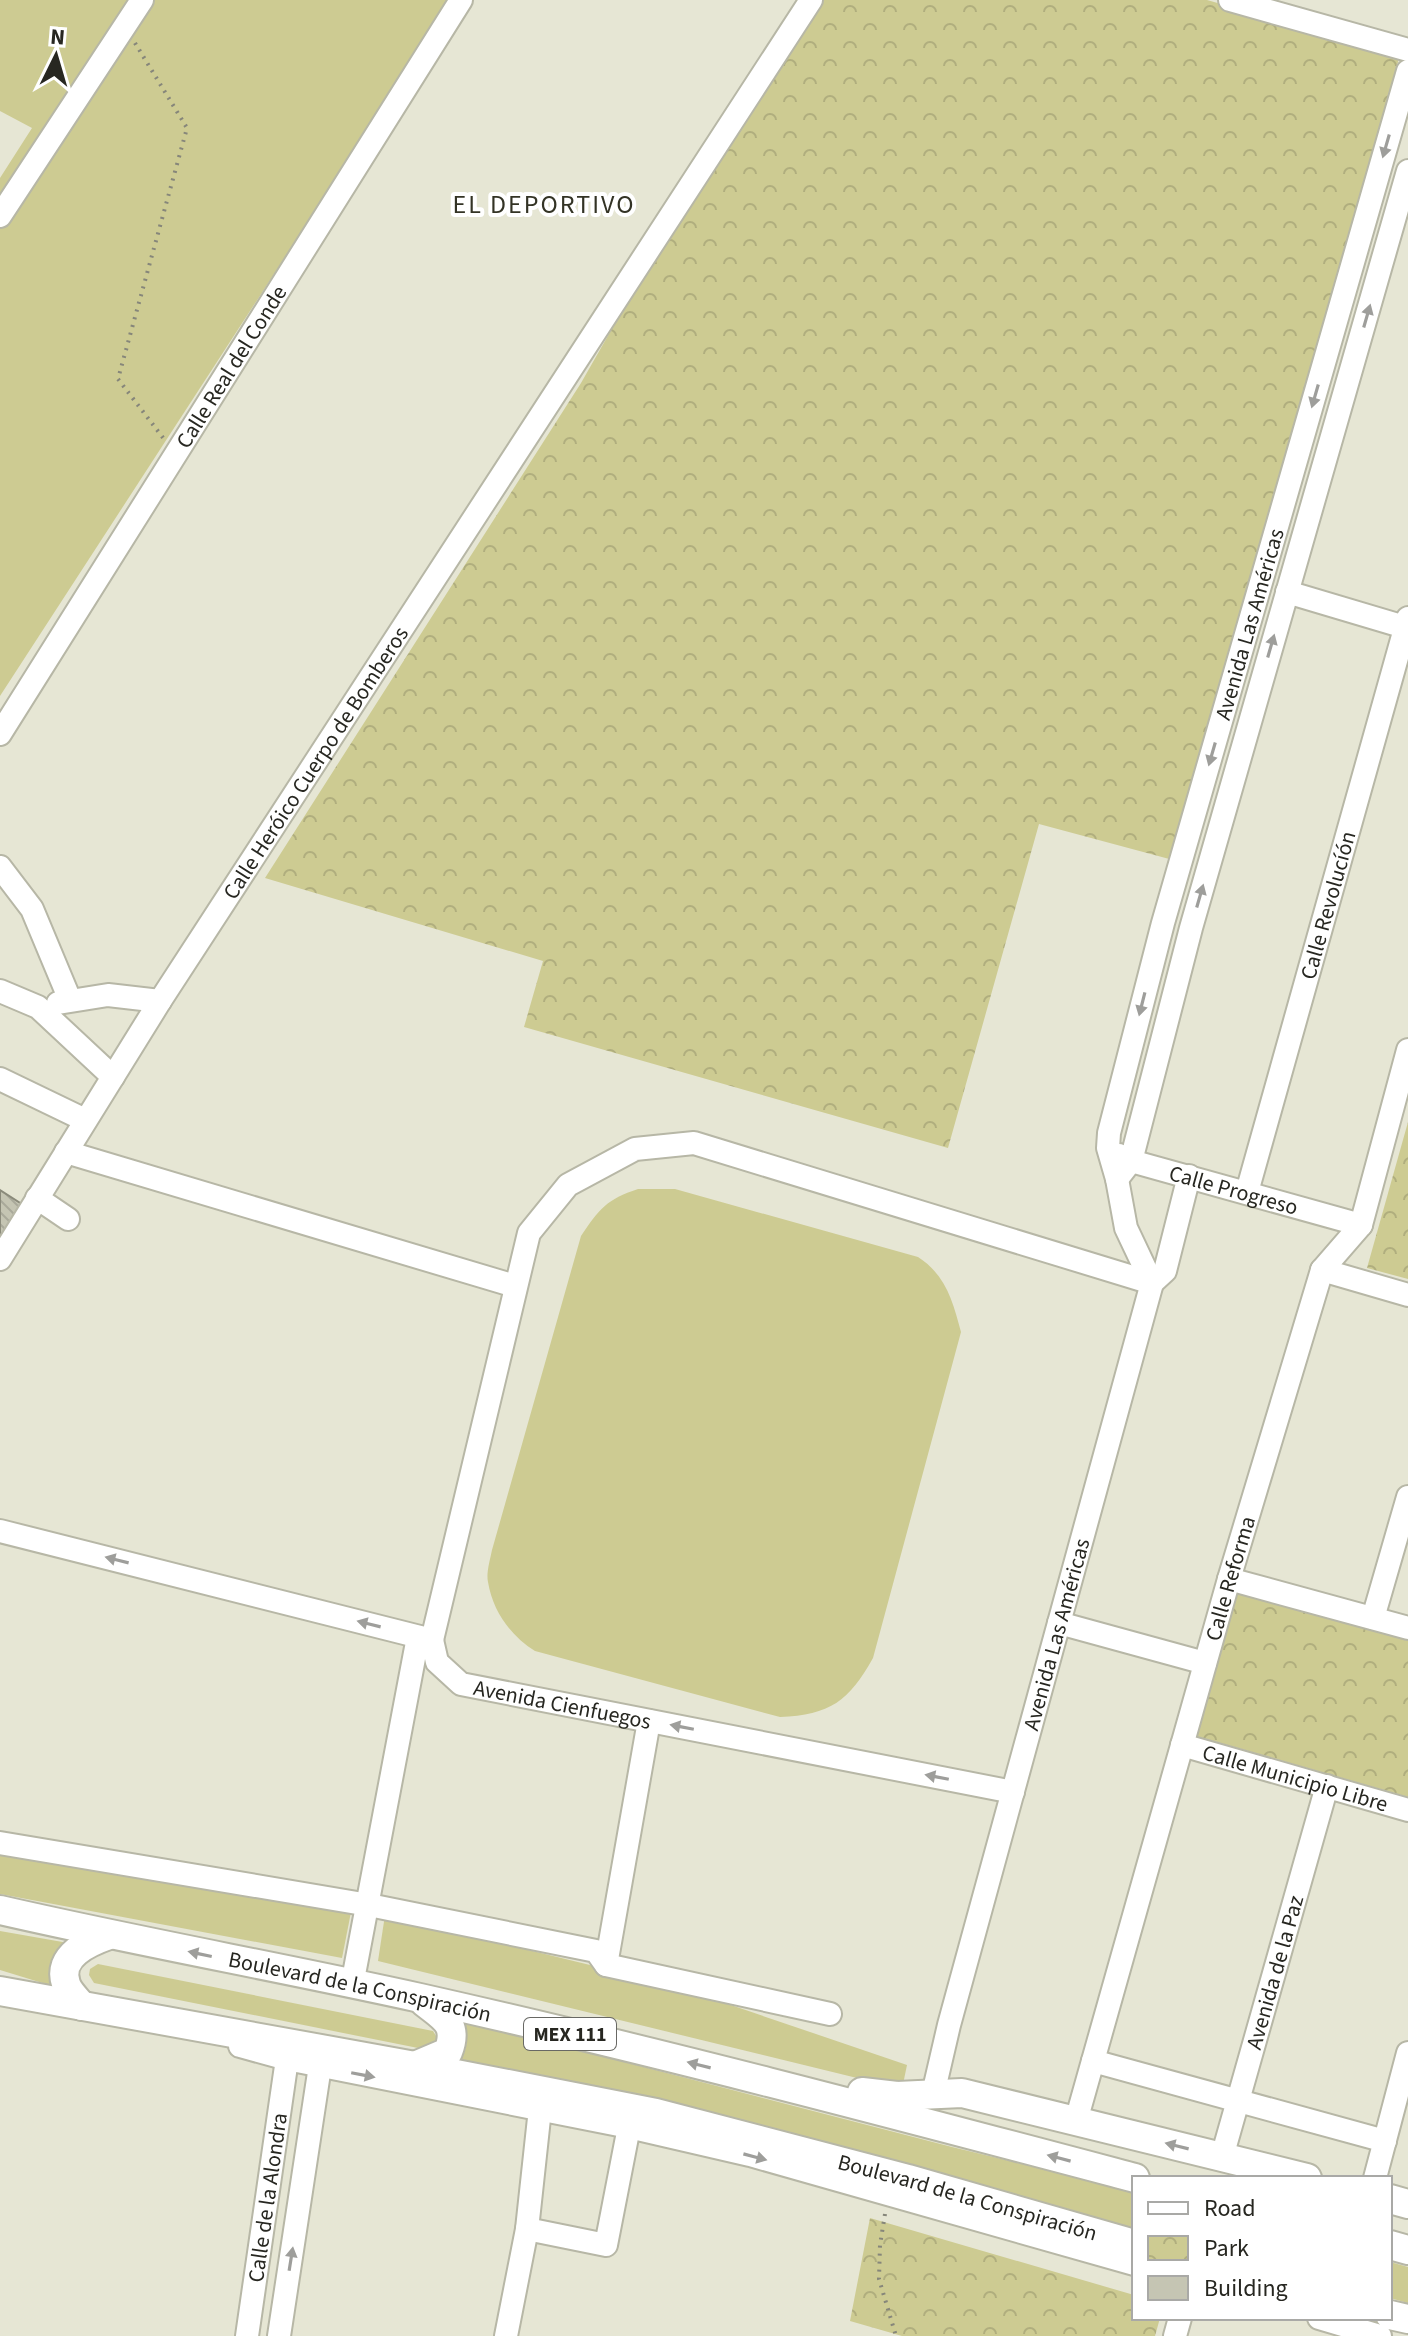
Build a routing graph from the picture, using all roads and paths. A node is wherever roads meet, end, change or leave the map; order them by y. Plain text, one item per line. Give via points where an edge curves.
1 (142, 0) edge
2 (461, 0) edge
3 (811, 0) edge
4 (1230, 0) edge
5 (125, 25) junction
6 (1408, 50) edge
7 (1408, 71) edge
8 (1408, 171) edge
9 (0, 216) edge
10 (1330, 342) junction
11 (1357, 350) junction
12 (175, 454) junction
13 (1273, 542) junction
14 (1299, 550) junction
15 (1287, 592) junction
16 (1407, 624) edge
17 (0, 734) edge
18 (0, 867) edge
19 (1163, 923) junction
20 (1191, 928) junction
21 (0, 991) edge
22 (70, 1000) junction
23 (160, 1001) junction
24 (38, 1007) junction
25 (1408, 1050) edge
26 (113, 1077) junction
27 (0, 1079) edge
28 (1402, 1091) edge
29 (85, 1120) junction
30 (66, 1152) junction
31 (1124, 1170) junction
32 (1189, 1176) junction
33 (1247, 1192) junction
34 (37, 1198) junction
35 (68, 1219) dead end
36 (1361, 1225) junction
37 (0, 1259) edge
38 (1322, 1270) junction
39 (1152, 1283) junction
40 (515, 1286) junction
41 (1408, 1295) edge
42 (1408, 1497) edge
43 (0, 1531) edge
44 (1229, 1579) junction
45 (1373, 1618) junction
46 (1059, 1623) junction
47 (1408, 1628) edge
48 (425, 1638) junction
49 (1205, 1663) junction
50 (649, 1721) junction
51 (1182, 1745) junction
52 (1327, 1786) junction
53 (1013, 1792) junction
54 (1408, 1810) edge
55 (0, 1843) edge
56 (369, 1905) junction
57 (0, 1910) edge
58 (109, 1935) junction
59 (606, 1965) junction
60 (352, 1985) junction
61 (0, 1991) edge
62 (418, 1997) junction
63 (82, 2006) junction
64 (830, 2014) dead end
65 (135, 2016) junction
66 (1408, 2053) edge
67 (287, 2059) junction
68 (1093, 2061) junction
69 (320, 2066) junction
70 (415, 2066) junction
71 (747, 2077) junction
72 (933, 2094) junction
73 (1237, 2102) junction
74 (540, 2109) junction
75 (1076, 2121) junction
76 (629, 2127) junction
77 (1385, 2141) junction
78 (1222, 2157) junction
79 (1299, 2176) edge
80 (1376, 2176) edge
81 (1132, 2177) edge
82 (887, 2215) dead end
83 (527, 2229) junction
84 (1132, 2243) edge
85 (1132, 2263) edge
86 (251, 2303) junction
87 (283, 2308) junction
88 (1326, 2320) edge
89 (247, 2336) edge
90 (279, 2336) edge
91 (506, 2336) edge
92 (896, 2336) edge
93 (1380, 2336) edge

1 - 5 street
2 - 12 street, Calle Real del Conde
3 - 23 street, Calle Heróico Cuerpo de Bomberos
4 - 6 street
5 - 9 street
5 - 12 path via 187,128 118,379
7 -> 10 street, Avenida Las Américas
11 -> 8 street, Avenida Las Américas
10 - 11 street
10 -> 13 street, Avenida Las Américas
11 - 14 street, Avenida Las Américas
12 - 17 street, Calle Real del Conde
13 - 14 street
13 -> 19 street, Avenida Las Américas
14 - 15 street, Avenida Las Américas
15 - 16 street
20 -> 15 street, Avenida Las Américas
16 - 33 street, Calle Revolucíón
18 - 22 street via 32,909
19 - 20 street
19 -> 31 street, Avenida Las Américas via 1109,1133 1108,1148
20 - 31 street, Avenida Las Américas
21 - 24 street
22 - 23 street via 108,995
22 - 24 street
23 - 26 street, Calle Heróico Cuerpo de Bomberos
24 - 26 street
25 - 28 street, Calle Reforma
26 - 29 street, Calle Heróico Cuerpo de Bomberos
27 - 29 street
28 - 36 street, Calle Reforma
29 - 30 street, Calle Heróico Cuerpo de Bomberos
30 - 34 street, Calle Heróico Cuerpo de Bomberos
30 - 40 street
31 - 32 street, Calle Progreso
31 - 39 street, Avenida Las Américas via 1126,1228
32 - 33 street, Calle Progreso
32 - 39 street via 1165,1271
33 - 36 street, Calle Progreso
34 - 35 street
34 - 37 street, Calle Heróico Cuerpo de Bomberos
36 - 38 street, Calle Reforma
38 - 41 street
38 - 44 street, Calle Reforma
39 - 40 street via 694,1143 635,1149 568,1185 529,1233
39 - 46 street, Avenida Las Américas
40 - 48 street
42 - 45 street
48 -> 43 street
44 - 45 street
44 - 49 street, Calle Reforma
45 - 47 street
46 - 49 street
46 - 53 street, Avenida Las Américas
48 - 50 street, Avenida Cienfuegos via 437,1662 461,1684
48 - 56 street
49 - 51 street, Calle Reforma
53 -> 50 street, Avenida Cienfuegos
50 - 59 street
51 - 52 street, Calle Municipio Libre
51 - 68 street, Calle Reforma
52 - 54 street, Calle Municipio Libre
52 - 73 street, Avenida de la Paz
53 - 72 street, Avenida Las Américas
55 - 56 street
56 - 59 street via 596,1951
56 - 60 street
57 - 58 main road, Boulevard de la Conspiración / MEX 111
60 -> 58 main road, Boulevard de la Conspiración / MEX 111
58 - 63 main road via 84,1944 66,1970 66,1985
59 - 64 street
60 - 62 main road, Boulevard de la Conspiración / MEX 111
61 - 63 main road, Boulevard de la Conspiración
62 - 70 main road via 451,2026 453,2039 448,2052
71 -> 62 main road, Boulevard de la Conspiración / MEX 111
63 - 65 main road, Boulevard de la Conspiración
65 - 67 street
65 - 70 main road, Boulevard de la Conspiración
66 - 77 street
67 - 69 street
67 - 86 street, Calle de la Alondra
68 - 73 street
68 - 75 street, Calle Reforma
69 -> 74 street
87 -> 69 street, Calle de la Alondra
70 - 84 main road, Boulevard de la Conspiración via 656,2113
71 - 72 main road via 897,2096
81 -> 71 main road, Boulevard de la Conspiración / MEX 111
72 - 75 main road via 962,2093
73 - 77 street
73 - 78 street, Avenida de la Paz
74 - 76 street
74 - 83 street
78 -> 75 main road
76 - 83 street via 606,2245
76 -> 85 street via 750,2155
77 - 80 street
78 - 79 main road
82 - 92 path via 879,2279
83 - 91 street
86 - 87 street
86 - 89 street, Calle de la Alondra
87 - 90 street, Calle de la Alondra
88 - 93 street

